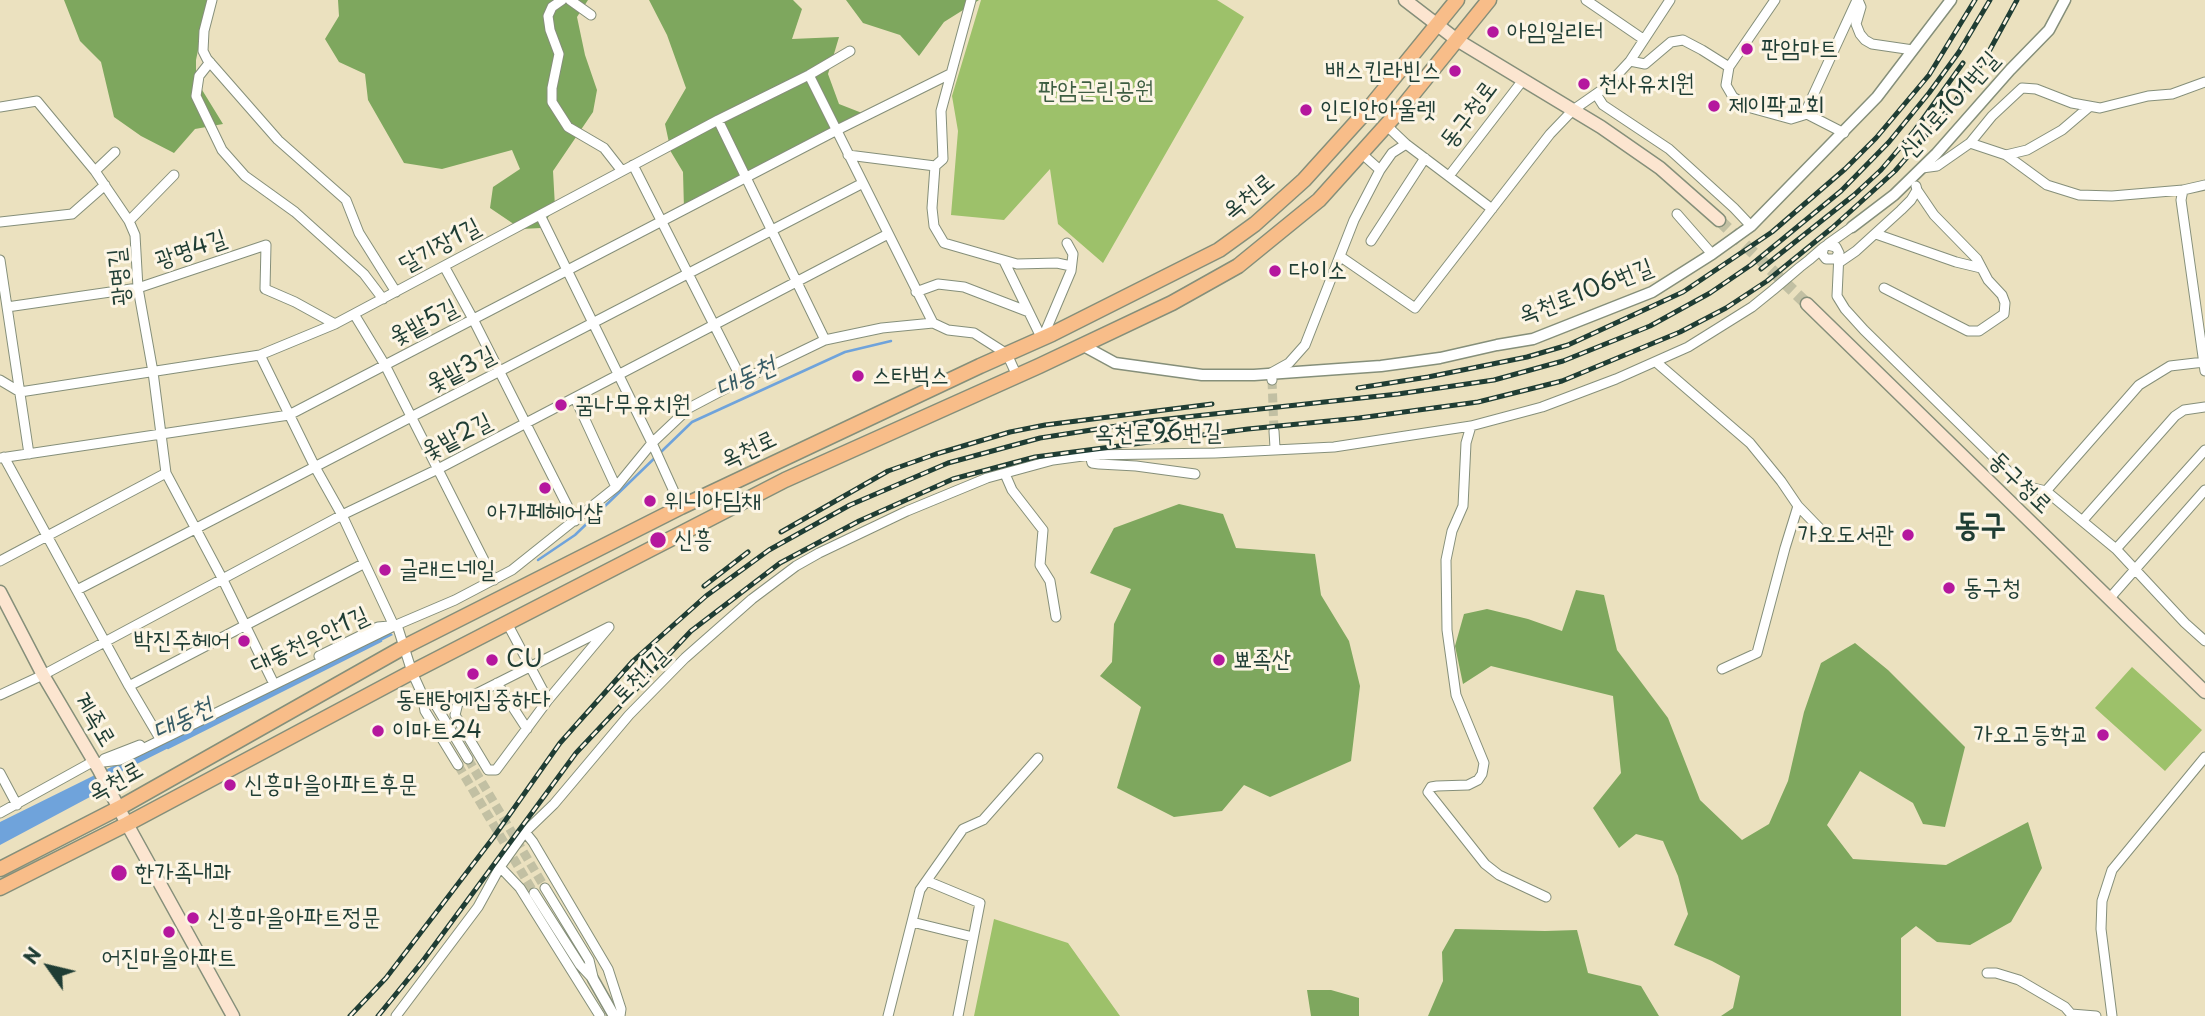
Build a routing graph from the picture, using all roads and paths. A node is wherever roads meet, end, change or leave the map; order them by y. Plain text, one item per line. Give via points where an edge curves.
1 (212, 0) edge
2 (562, 0) edge
3 (570, 0) edge
4 (971, 0) edge
5 (1405, 0) edge
6 (1457, 0) edge
7 (1489, 0) edge
8 (1586, 0) edge
9 (1670, 0) edge
10 (1775, 0) edge
11 (1858, 0) edge
12 (1951, 0) edge
13 (2065, 0) edge
14 (591, 15) dead end
15 (1437, 25) junction
16 (1643, 39) junction
17 (1457, 40) junction
18 (1913, 50) junction
19 (850, 51) dead end
20 (1630, 61) junction
21 (210, 62) junction
22 (1729, 67) junction
23 (950, 74) junction
24 (809, 75) junction
25 (1522, 80) junction
26 (2205, 82) edge
27 (1595, 94) junction
28 (0, 107) edge
29 (2090, 107) junction
30 (1573, 110) junction
31 (1805, 113) junction
32 (718, 120) junction
33 (1386, 125) junction
34 (837, 130) junction
35 (1844, 133) junction
36 (1970, 143) junction
37 (1406, 144) junction
38 (115, 152) dead end
39 (1362, 153) junction
40 (848, 155) junction
41 (2006, 155) junction
42 (1425, 158) junction
43 (633, 165) junction
44 (935, 166) junction
45 (1922, 168) junction
46 (1380, 170) junction
47 (622, 171) junction
48 (95, 172) junction
49 (174, 175) dead end
50 (1449, 176) junction
51 (746, 177) junction
52 (1914, 177) junction
53 (863, 183) junction
54 (105, 185) junction
55 (2205, 185) edge
56 (1917, 190) junction
57 (2183, 190) junction
58 (1492, 209) junction
59 (1677, 214) dead end
60 (540, 215) junction
61 (1720, 220) tunnel mouth
62 (129, 221) junction
63 (662, 221) junction
64 (0, 222) edge
65 (1751, 226) junction
66 (1852, 227) junction
67 (772, 231) junction
68 (888, 234) junction
69 (1876, 234) junction
70 (1371, 241) dead end
71 (1066, 243) dead end
72 (1826, 246) junction
73 (1712, 254) junction
74 (1839, 255) junction
75 (1341, 257) junction
76 (0, 260) edge
77 (1809, 260) junction
78 (1827, 260) junction
79 (1004, 261) junction
80 (444, 266) junction
81 (1071, 266) junction
82 (1981, 268) junction
83 (567, 270) junction
84 (688, 274) junction
85 (1838, 274) junction
86 (797, 282) junction
87 (138, 288) junction
88 (1884, 288) dead end
89 (396, 292) junction
90 (916, 292) junction
91 (383, 299) junction
92 (1807, 304) tunnel mouth
93 (7, 307) junction
94 (1029, 312) junction
95 (354, 314) junction
96 (473, 319) junction
97 (593, 323) junction
98 (933, 323) junction
99 (335, 324) junction
100 (714, 325) junction
101 (1042, 339) junction
102 (825, 340) junction
103 (1082, 345) junction
104 (1007, 354) junction
105 (260, 355) junction
106 (1656, 362) junction
107 (385, 365) junction
108 (2204, 367) edge
109 (500, 371) junction
110 (153, 372) junction
111 (619, 375) junction
112 (1017, 376) junction
113 (1272, 377) junction
114 (0, 380) edge
115 (742, 380) junction
116 (20, 393) junction
117 (575, 398) junction
118 (2205, 407) edge
119 (289, 415) junction
120 (410, 418) junction
121 (526, 423) junction
122 (1471, 426) junction
123 (1275, 431) tunnel mouth
124 (161, 435) junction
125 (652, 443) junction
126 (1275, 449) junction
127 (2205, 450) edge
128 (29, 454) junction
129 (1090, 454) junction
130 (2, 458) edge
131 (315, 467) junction
132 (438, 469) junction
133 (166, 473) junction
134 (1005, 474) junction
135 (1195, 474) dead end
136 (616, 487) junction
137 (2205, 490) edge
138 (2046, 491) junction
139 (1798, 506) junction
140 (681, 507) junction
141 (342, 515) junction
142 (2082, 520) junction
143 (575, 521) junction
144 (196, 529) junction
145 (48, 536) junction
146 (1828, 537) dead end
147 (2116, 549) junction
148 (0, 561) edge
149 (363, 564) junction
150 (2135, 570) junction
151 (222, 578) junction
152 (494, 580) junction
153 (77, 590) junction
154 (0, 592) edge
155 (2109, 599) junction
156 (1056, 617) dead end
157 (507, 623) junction
158 (396, 625) junction
159 (245, 626) junction
160 (2205, 641) edge
161 (106, 643) junction
162 (404, 647) junction
163 (530, 667) junction
164 (1722, 668) dead end
165 (412, 672) junction
166 (43, 675) junction
167 (272, 680) junction
168 (497, 683) junction
169 (129, 687) junction
170 (2205, 692) edge
171 (422, 694) junction
172 (0, 695) edge
173 (548, 700) junction
174 (527, 729) junction
175 (159, 737) junction
176 (2205, 757) edge
177 (1038, 758) dead end
178 (468, 759) tunnel mouth
179 (96, 765) junction
180 (458, 765) tunnel mouth
181 (0, 773) edge
182 (18, 805) junction
183 (119, 807) junction
184 (0, 813) edge
185 (127, 824) junction
186 (525, 832) junction
187 (500, 867) junction
188 (0, 869) edge
189 (927, 881) junction
190 (0, 888) edge
191 (545, 888) tunnel mouth
192 (534, 893) tunnel mouth
193 (1546, 898) dead end
194 (912, 922) junction
195 (973, 937) junction
196 (1987, 973) dead end
197 (593, 979) junction
198 (233, 1016) edge
199 (396, 1016) edge
200 (600, 1016) edge
201 (614, 1016) edge
202 (620, 1016) edge
203 (888, 1016) edge
204 (958, 1016) edge
205 (2096, 1016) edge
206 (2106, 1016) edge
207 (2112, 1016) edge

1 - 21 street via 203,51
2 - 47 street via 548,16 559,54 552,102 568,127 604,148
3 - 14 street
4 - 23 street
5 - 15 main road, 동구청로
6 - 15 main road, 옥천로
7 - 17 main road, 옥천로
8 - 16 street
9 - 16 street
10 - 22 street
11 - 18 street via 1856,24 1866,40
11 - 31 street
12 - 18 street, 옥천로106번길
13 - 45 street, 신기로101번길 via 2049,30
15 - 17 main road, 동구청로
15 - 101 main road, 옥천로 via 1304,180 1255,224 1219,250
16 - 20 street
17 - 25 main road, 동구청로
17 - 33 main road, 옥천로
18 - 35 street, 옥천로106번길
19 - 24 street, 달기장1길
20 - 22 street via 1645,64 1671,42 1683,40
20 - 27 street
21 - 89 street via 278,140 346,200 359,233
21 - 91 street via 199,76 196,96 222,150 245,176 295,212 364,274
22 - 31 street via 1726,85 1733,97 1751,108 1791,118
23 - 34 street, 옻밭5길
23 - 44 street via 941,111 943,159
24 - 32 street, 달기장1길
24 - 34 street
25 - 30 main road, 동구청로
25 - 50 street, 동구청로
26 - 29 street via 2172,94
27 - 30 street
27 - 65 street via 1604,106 1669,149
28 - 48 street, 광명길 via 37,101
29 - 36 street via 2022,88
29 - 41 street via 2027,150
30 - 58 street
30 - 61 main road, 동구청로 via 1660,168
31 - 35 street
32 - 43 street, 달기장1길
32 - 51 street
33 - 37 street
33 - 39 main road, 옥천로
34 - 40 street
34 - 51 street, 옻밭5길
35 - 65 street, 옥천로106번길
36 - 41 street
36 - 45 street via 1937,166
37 - 42 street
37 - 46 street via 1392,153
38 - 48 street
39 - 46 street
39 - 103 main road, 옥천로 via 1319,200 1238,266
40 - 44 street
40 - 53 street
41 - 57 street via 2047,185 2079,195
42 - 50 street
42 - 70 street
43 - 47 street, 달기장1길
43 - 63 street
44 - 79 street via 932,208 939,237 944,243
45 - 52 street, 신기로101번길
46 - 75 street
47 - 60 street, 달기장1길
48 - 54 street, 광명길
49 - 62 street
50 - 58 street
51 - 63 street, 옻밭5길
51 - 67 street
52 - 56 street
52 - 66 street, 신기로101번길
53 - 67 street, 옻밭3길
53 - 68 street
54 - 62 street, 광명길
54 - 64 street via 72,215
55 - 57 street
56 - 69 street
56 - 82 street
57 - 108 street
58 - 75 street via 1415,308
59 - 73 street
60 - 80 street, 달기장1길
60 - 83 street
62 - 87 street, 광명길 via 135,235
63 - 83 street, 옻밭5길
63 - 84 street
65 - 73 street, 옥천로106번길
66 - 72 street, 옥천로96번길
66 - 74 street via 1842,240
67 - 84 street, 옻밭3길
67 - 86 street
68 - 86 street, 옻밭2길
68 - 90 street
69 - 74 street
69 - 82 street
71 - 81 street via 1073,254
72 - 74 street via 1833,245
72 - 77 street, 옥천로96번길
72 - 78 street via 1822,254
73 - 113 street, 옥천로106번길 via 1652,292 1534,339 1416,362
74 - 78 street
74 - 85 street
75 - 113 street via 1305,345
76 - 93 street
77 - 78 street
77 - 106 street, 옥천로96번길 via 1742,314
78 - 85 street
79 - 81 street
79 - 94 street
80 - 89 street, 달기장1길
80 - 96 street
81 - 101 street
82 - 88 street via 2002,295 2005,310 2001,318 1979,331 1968,331
83 - 96 street, 옻밭5길
83 - 97 street
84 - 97 street, 옻밭3길
84 - 100 street
85 - 138 street via 1837,296 1864,330 2013,476
86 - 100 street, 옻밭2길
86 - 102 street
87 - 93 street, 광명4길
87 - 99 street, 광명4길 via 266,245 265,289
87 - 110 street, 광명길
89 - 91 street, 달기장1길
90 - 94 street via 937,284 964,287
90 - 98 street
91 - 95 street, 달기장1길
92 - 155 main road, 동구청로
93 - 116 street
94 - 101 street
95 - 99 street, 달기장1길
95 - 107 street
96 - 107 street, 옻밭5길
96 - 109 street
97 - 109 street, 옻밭3길
97 - 111 street
98 - 102 street, 대동천우안1길
98 - 104 street via 974,333
99 - 105 street, 달기장1길
100 - 111 street, 옻밭2길
100 - 115 street
101 - 104 main road, 옥천로
102 - 115 street, 대동천우안1길
103 - 112 main road, 옥천로
103 - 113 street, 옥천로106번길 via 1115,363 1202,375
104 - 112 street
104 - 140 main road, 옥천로
105 - 110 street, 달기장1길
105 - 119 street
106 - 122 street, 옥천로96번길 via 1542,407
106 - 139 street via 1750,443
107 - 119 street, 옻밭5길
107 - 120 street
108 - 138 street via 2170,366 2139,385
109 - 120 street, 옻밭3길
109 - 121 street
110 - 116 street, 달기장1길
110 - 124 street, 광명길
111 - 117 street, 옻밭2길
111 - 125 street
112 - 157 main road, 옥천로 via 827,460
114 - 116 street
115 - 125 street, 대동천우안1길 via 689,408
116 - 128 street
117 - 121 street, 옻밭2길
117 - 136 street
118 - 142 street via 2175,416
119 - 124 street, 옻밭5길
119 - 131 street
120 - 131 street, 옻밭3길
120 - 132 street
121 - 132 street, 옻밭2길
121 - 143 street
122 - 126 street, 옥천로96번길 via 1334,447
122 - 193 street via 1463,506 1446,559 1447,631 1456,695 1484,763 1478,780 1437,786 1428,792 1485,864
123 - 126 street
124 - 128 street, 옻밭5길
124 - 133 street, 광명길
125 - 136 street, 대동천우안1길
125 - 140 street
126 - 129 street, 옥천로96번길
127 - 147 street
128 - 130 street, 옻밭5길
129 - 134 street, 옥천로96번길
129 - 135 street via 1092,463
130 - 145 street
131 - 141 street
131 - 144 street, 옻밭3길
132 - 141 street, 옻밭2길
132 - 152 street
133 - 144 street
133 - 145 street
134 - 156 street via 1043,530 1040,565 1051,581
134 - 186 street, 토천1길 via 907,511 796,566 743,606 664,678
136 - 143 street, 대동천우안1길
137 - 150 street
138 - 142 street
139 - 146 street
139 - 164 street via 1757,653
140 - 162 main road, 옥천로
141 - 149 street
141 - 151 street, 옻밭2길
142 - 147 street
143 - 152 street, 대동천우안1길
144 - 151 street
144 - 153 street, 옻밭3길
145 - 148 street
145 - 153 street
147 - 150 street
149 - 158 street
149 - 159 street
150 - 155 street
150 - 160 street
151 - 159 street
151 - 161 street, 옻밭2길
152 - 158 street, 대동천우안1길
153 - 161 street
154 - 166 main road, 계족로
155 - 170 main road, 동구청로
157 - 163 street
157 - 165 main road, 옥천로
158 - 162 street
158 - 167 street, 대동천우안1길 via 378,627
158 - 179 street, 대동천우안1길 via 120,760
159 - 167 street
159 - 169 street
161 - 166 street, 옻밭2길
161 - 169 street
162 - 165 street
162 - 183 main road, 옥천로
163 - 168 street
163 - 173 street
163 - 173 street via 609,627
165 - 171 street
165 - 185 main road, 옥천로
166 - 172 street, 옻밭2길
166 - 179 main road, 계족로
167 - 175 street, 대동천우안1길
168 - 174 street
168 - 174 street via 458,703 455,715 488,770 496,770
169 - 175 street
171 - 178 street via 435,704
171 - 180 street via 425,711
173 - 174 street
175 - 179 street, 대동천우안1길
176 - 207 street via 2112,870 2102,901 2101,929
177 - 189 street via 983,820 963,830
179 - 182 street
179 - 183 main road, 계족로
181 - 182 street
182 - 184 street
183 - 185 main road, 계족로
183 - 188 main road, 옥천로
185 - 190 main road, 옥천로
185 - 198 main road, 계족로
186 - 187 street, 토천1길
186 - 202 street via 608,969
187 - 199 street, 토천1길 via 478,907
187 - 200 street via 520,888
189 - 194 street
189 - 195 street via 980,903
191 - 197 street via 589,960
192 - 197 street
194 - 195 street
194 - 203 street
195 - 204 street
196 - 205 street via 2019,980 2071,1014
197 - 201 street
206 - 207 street

